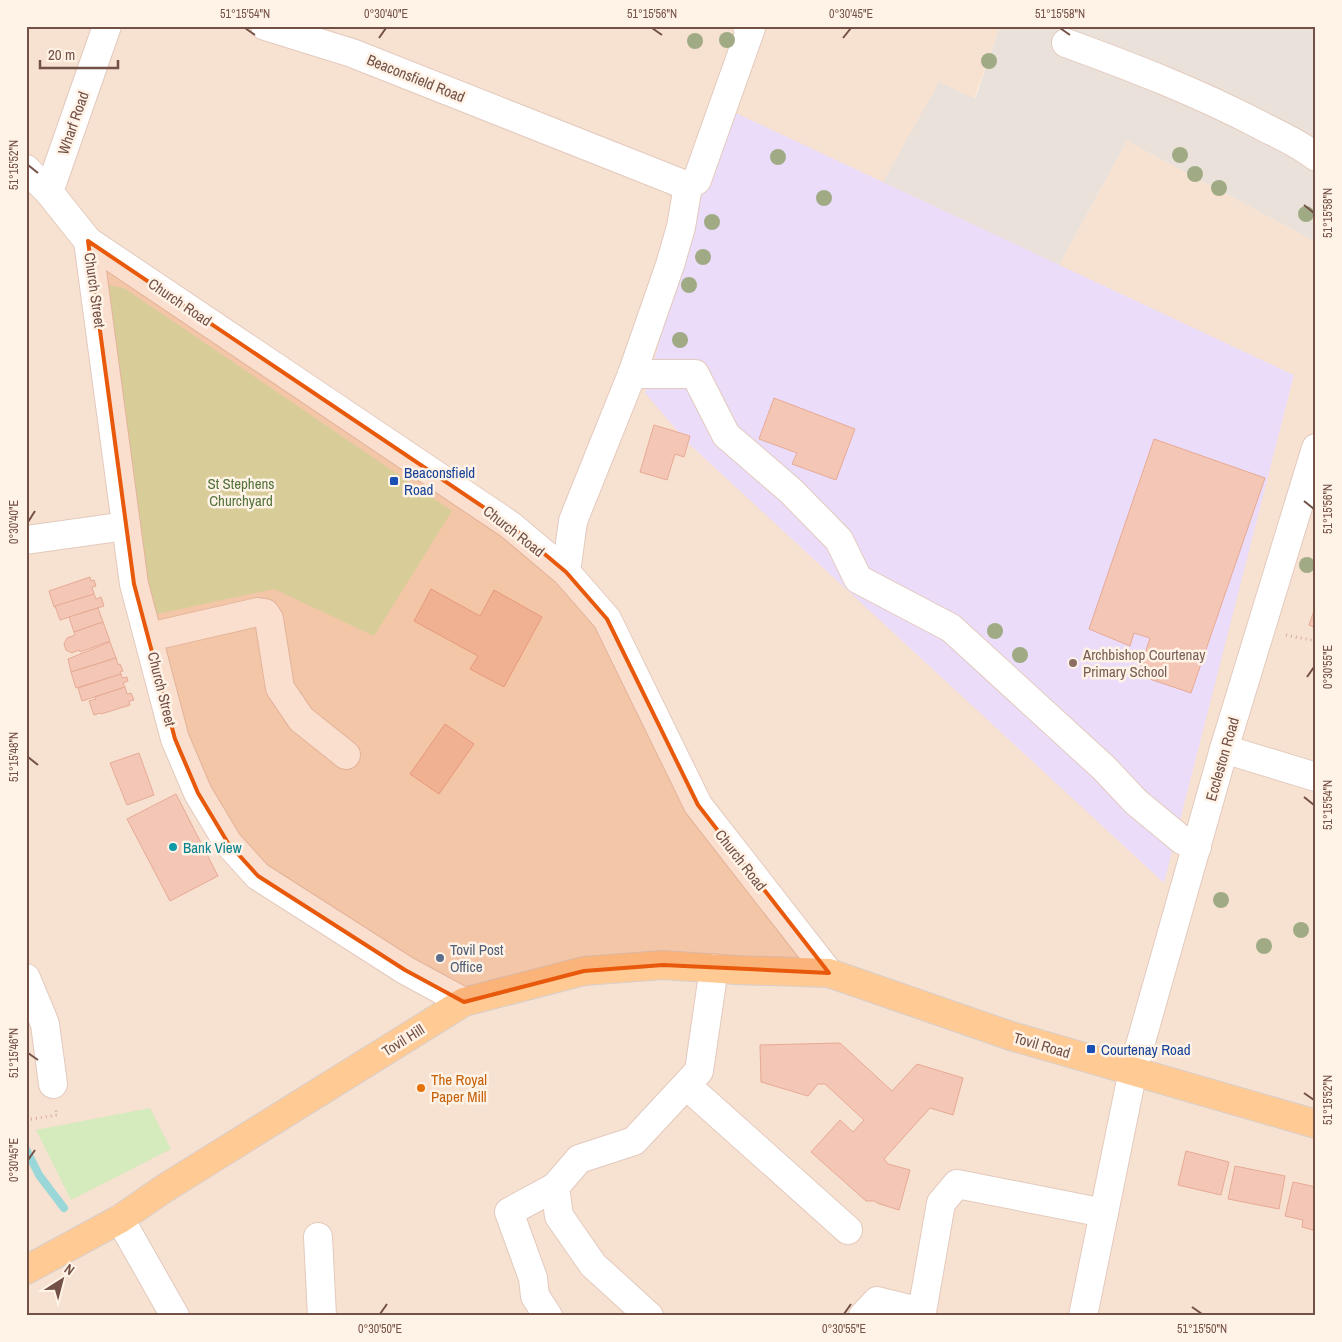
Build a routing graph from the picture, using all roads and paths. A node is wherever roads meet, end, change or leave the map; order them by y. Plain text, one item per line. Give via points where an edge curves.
1 (107, 26) edge
2 (265, 26) edge
3 (749, 27) edge
4 (1066, 43) dead end
5 (1316, 157) edge
6 (26, 169) edge
7 (688, 186) junction
8 (49, 192) junction
9 (88, 241) junction
10 (632, 374) junction
11 (1316, 448) edge
12 (126, 526) junction
13 (26, 540) edge
14 (566, 572) junction
15 (149, 637) junction
16 (1224, 749) junction
17 (346, 755) dead end
18 (1316, 777) edge
19 (1197, 847) junction
20 (714, 968) junction
21 (829, 973) junction
22 (26, 978) edge
23 (464, 1002) junction
24 (1133, 1070) junction
25 (53, 1084) dead end
26 (687, 1086) junction
27 (1316, 1124) edge
28 (555, 1187) junction
29 (1104, 1213) junction
30 (120, 1219) junction
31 (848, 1230) dead end
32 (318, 1237) dead end
33 (26, 1270) edge
34 (922, 1314) edge
35 (175, 1316) edge
36 (322, 1316) edge
37 (548, 1316) edge
38 (649, 1316) edge
39 (863, 1316) edge
40 (1083, 1316) edge

1 - 8 street, Wharf Road
2 - 7 street, Beaconsfield Road via 352,53
3 - 7 street via 697,180
4 - 5 street via 1237,112
6 - 8 street, Church Road
7 - 10 street via 681,227
8 - 9 street, Church Road
9 - 12 street, Church Street
9 - 14 street, Church Road via 510,524
10 - 14 street via 573,521
10 - 19 street via 695,374 726,435 791,491 839,540 858,578 951,628 1104,768 1136,802 1182,840
11 - 16 street, Eccleston Road
12 - 13 street
12 - 15 street, Church Street via 134,584
14 - 21 street, Church Road via 607,619 698,805
15 - 17 street via 258,612 266,613 270,620 280,688 301,719
15 - 23 street, Church Street via 175,739 198,793 228,843 258,876 405,970
16 - 18 street
16 - 19 street, Eccleston Road
19 - 24 street, Eccleston Road
20 - 21 main road, Tovil Hill
20 - 23 main road, Tovil Hill via 663,965 584,971
20 - 26 street via 699,1071
21 - 24 main road, Tovil Road via 1011,1036
22 - 25 street via 45,1024
23 - 30 main road, Tovil Hill
24 - 27 main road, Tovil Road
24 - 29 street
26 - 28 street via 634,1141 579,1159
26 - 31 street
28 - 37 street via 509,1212 533,1278 535,1296
28 - 38 street via 559,1216 593,1265
29 - 34 street via 957,1184 940,1204
29 - 40 street
30 - 33 main road, Tovil Hill
30 - 35 street
32 - 36 street
34 - 39 street via 877,1301

